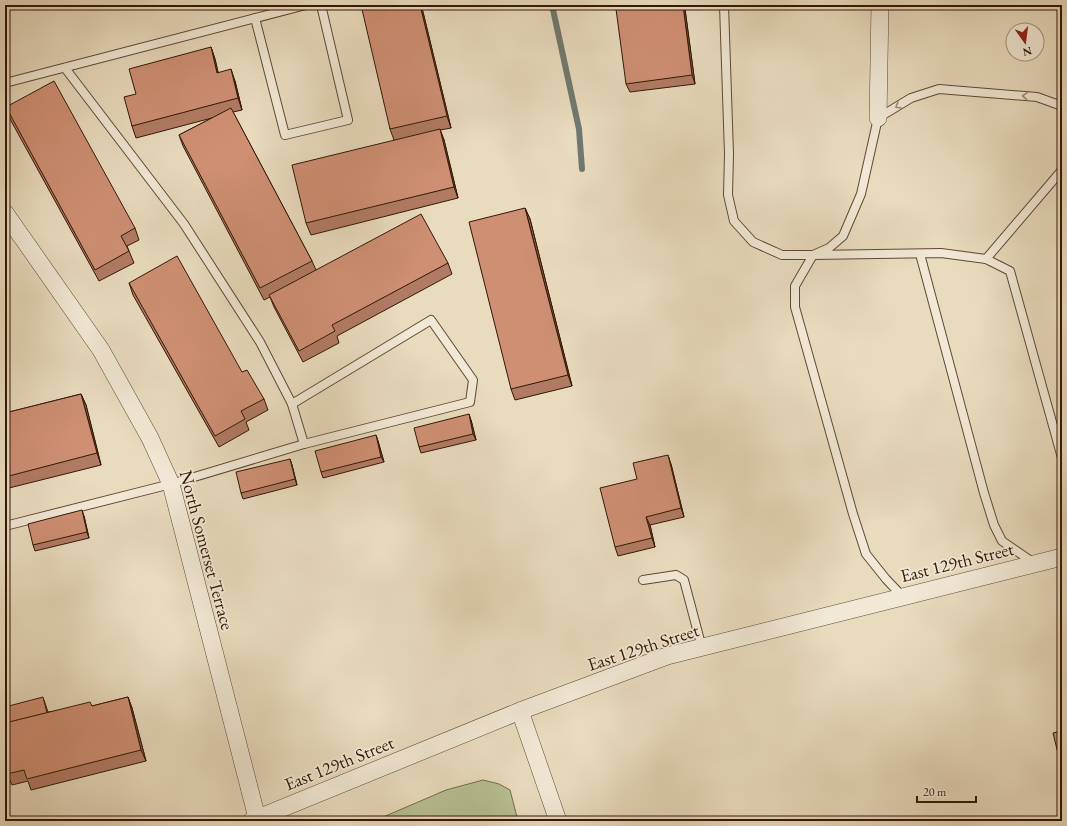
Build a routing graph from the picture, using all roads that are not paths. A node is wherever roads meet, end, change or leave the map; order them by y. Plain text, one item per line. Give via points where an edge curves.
1 (306, 5) edge
2 (321, 5) edge
3 (724, 5) edge
4 (877, 6) edge
5 (255, 18) junction
6 (65, 68) junction
7 (5, 83) edge
8 (1062, 106) edge
9 (878, 118) junction
10 (1062, 170) edge
11 (5, 213) edge
12 (920, 254) junction
13 (813, 255) junction
14 (986, 259) junction
15 (292, 404) junction
16 (304, 444) junction
17 (1062, 458) edge
18 (171, 484) junction
19 (5, 526) edge
20 (1062, 557) edge
21 (1035, 564) junction
22 (643, 580) dead end
23 (903, 596) junction
24 (702, 648) junction
25 (520, 711) junction
26 (254, 820) edge
27 (558, 821) edge

1 - 5 lane
2 - 5 lane via 348,120 285,135
3 - 13 lane via 728,195 734,221 753,242 782,255
4 - 9 street
5 - 6 lane
6 - 7 lane
6 - 15 lane via 184,224 260,342
8 -> 9 lane via 1037,96 939,89 911,98
9 - 13 lane via 861,194 843,236 829,248
10 - 14 lane
11 - 18 street, North Somerset Terrace via 101,350 150,438
12 - 13 lane
12 - 14 lane via 941,253
12 - 21 lane via 994,526 1002,541
13 - 23 lane via 795,286 795,307 866,554
14 - 17 lane via 1010,271
15 - 16 lane
15 - 16 lane via 431,320 473,380 470,402
16 - 18 lane
18 - 19 lane
18 - 26 street, North Somerset Terrace
20 - 21 street, East 129th Street
21 - 23 street, East 129th Street
22 - 24 lane via 676,575 684,580
23 - 24 street, East 129th Street
24 - 25 street, East 129th Street via 667,656
25 - 26 street, East 129th Street
25 - 27 street

